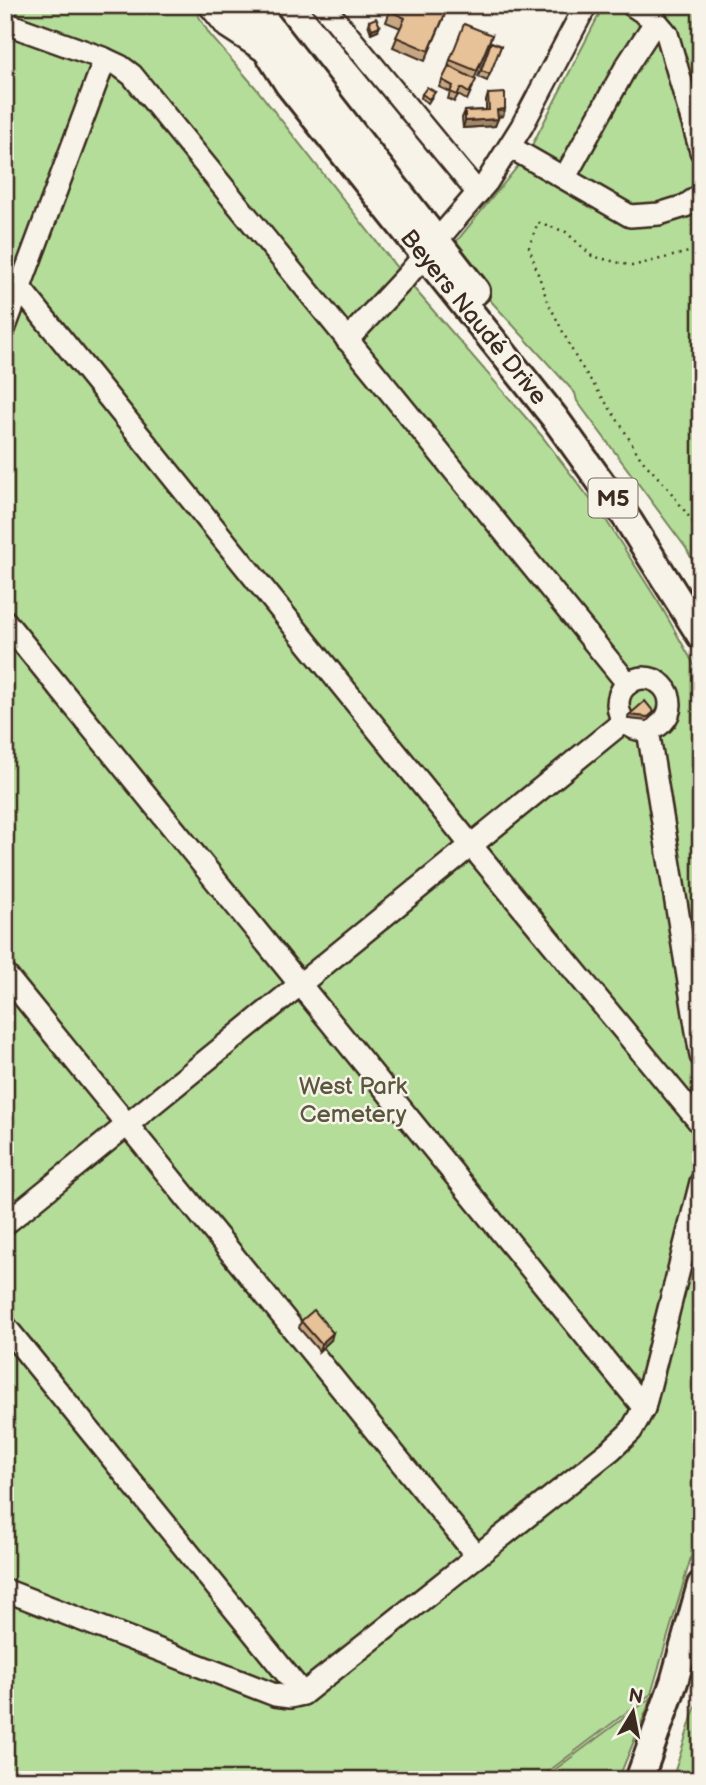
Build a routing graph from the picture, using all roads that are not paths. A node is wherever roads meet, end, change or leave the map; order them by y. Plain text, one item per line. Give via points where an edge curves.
1 (209, 5) edge
2 (238, 5) edge
3 (254, 5) edge
4 (323, 5) edge
5 (586, 5) edge
6 (632, 5) edge
7 (656, 21) junction
8 (5, 23) edge
9 (268, 55) junction
10 (105, 59) junction
11 (510, 147) junction
12 (701, 151) edge
13 (565, 177) junction
14 (478, 193) junction
15 (701, 195) edge
16 (431, 248) junction
17 (20, 288) junction
18 (5, 327) edge
19 (347, 340) junction
20 (701, 610) edge
21 (5, 621) edge
22 (701, 636) edge
23 (628, 684) junction
24 (624, 721) junction
25 (648, 730) junction
26 (470, 844) junction
27 (5, 974) edge
28 (300, 982) junction
29 (701, 1056) edge
30 (129, 1125) junction
31 (701, 1125) edge
32 (701, 1182) edge
33 (5, 1224) edge
34 (5, 1326) edge
35 (644, 1408) junction
36 (477, 1556) junction
37 (701, 1585) edge
38 (5, 1590) edge
39 (701, 1636) edge
40 (303, 1694) junction
41 (639, 1780) edge
42 (656, 1780) edge

1 - 9 street via 227,27
2 - 9 main road, Beyers Naudé Drive / M5
3 - 16 main road, Beyers Naudé Drive / M5
4 - 14 street
5 - 11 street
6 - 7 street
7 - 12 street via 674,52
7 - 13 street
8 - 10 street
9 - 16 main road, Beyers Naudé Drive / M5 via 303,103
10 - 17 street
10 - 19 street via 132,75
11 - 13 street
11 - 14 street
13 - 15 street via 639,218 685,206
14 - 16 street
16 - 19 street
16 - 20 main road, Beyers Naudé Drive / M5 via 586,433
16 - 22 main road, Beyers Naudé Drive / M5 via 595,473
17 - 18 street
17 - 26 street
19 - 23 street
21 - 28 street
23 - 24 street via 618,701
23 - 25 street via 648,678 669,694 666,720
24 - 25 street via 635,729
24 - 26 street
25 - 29 street
26 - 28 street
26 - 31 street
27 - 30 street
28 - 30 street
28 - 35 street
30 - 33 street
30 - 36 street
32 - 35 street
34 - 40 street
35 - 36 street via 631,1431 612,1449
36 - 40 street
37 - 41 main road via 674,1682
38 - 40 street via 275,1695
39 - 42 main road

